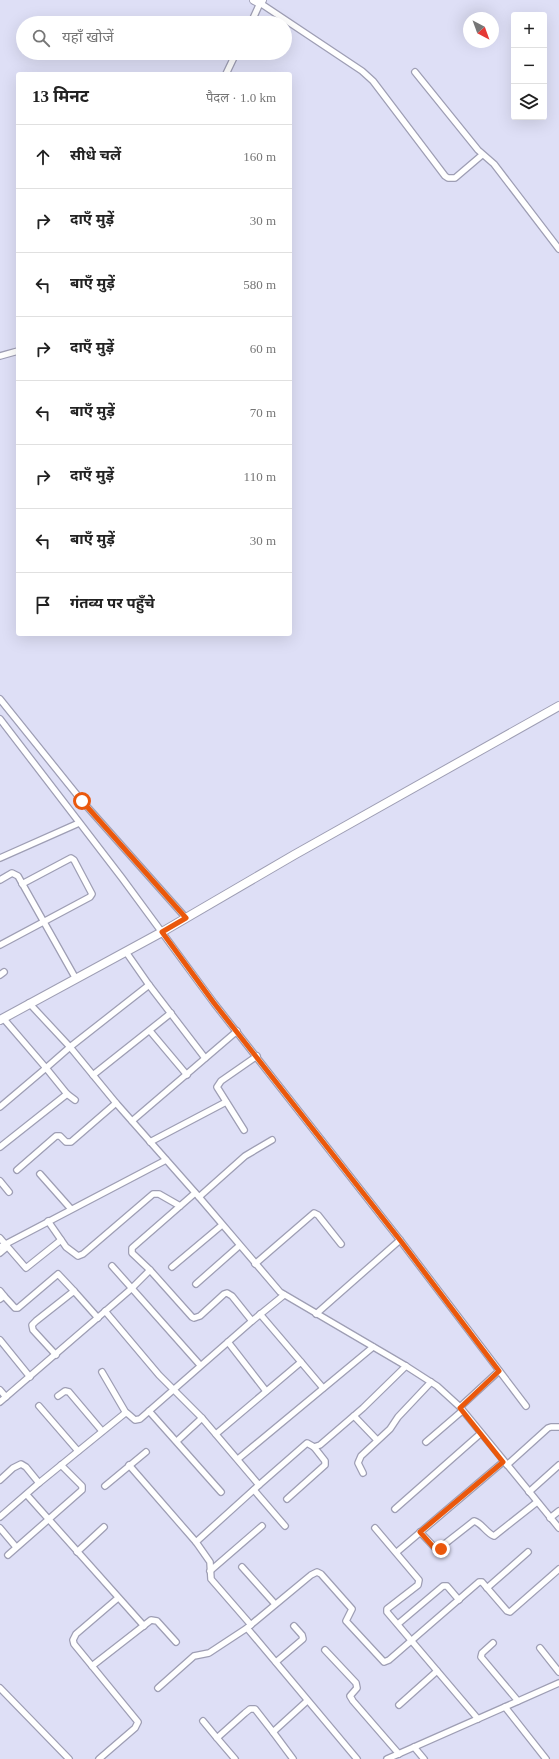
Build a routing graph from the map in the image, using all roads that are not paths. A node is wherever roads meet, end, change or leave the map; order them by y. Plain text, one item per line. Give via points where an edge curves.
1 (259, 1) edge
2 (254, 16) edge
3 (281, 16) edge
4 (292, 23) edge
5 (233, 60) edge
6 (227, 72) edge
7 (415, 72) dead end
8 (482, 155) junction
9 (559, 249) edge
10 (16, 352) edge
11 (0, 356) edge
12 (0, 699) edge
13 (559, 706) edge
14 (0, 719) edge
15 (79, 823) junction
16 (0, 858) edge
17 (0, 880) edge
18 (22, 884) junction
19 (186, 918) junction
20 (43, 921) junction
21 (162, 932) junction
22 (0, 945) edge
23 (126, 952) junction
24 (76, 979) junction
25 (149, 985) junction
26 (29, 1004) junction
27 (171, 1013) junction
28 (2, 1019) edge
29 (150, 1031) junction
30 (237, 1031) junction
31 (70, 1047) junction
32 (257, 1056) junction
33 (205, 1058) junction
34 (46, 1068) junction
35 (93, 1075) junction
36 (187, 1075) junction
37 (66, 1094) junction
38 (75, 1100) dead end
39 (226, 1102) junction
40 (116, 1103) junction
41 (0, 1107) edge
42 (132, 1121) junction
43 (244, 1130) dead end
44 (272, 1140) dead end
45 (150, 1142) junction
46 (0, 1146) edge
47 (166, 1160) junction
48 (17, 1170) dead end
49 (40, 1174) dead end
50 (0, 1181) edge
51 (9, 1192) dead end
52 (197, 1195) junction
53 (180, 1206) junction
54 (71, 1210) junction
55 (48, 1221) junction
56 (222, 1225) junction
57 (0, 1238) edge
58 (61, 1240) junction
59 (400, 1240) junction
60 (341, 1244) dead end
61 (4, 1246) edge
62 (239, 1246) junction
63 (0, 1253) edge
64 (255, 1264) junction
65 (112, 1266) dead end
66 (172, 1267) dead end
67 (150, 1270) junction
68 (196, 1284) dead end
69 (131, 1289) junction
70 (74, 1291) junction
71 (1, 1295) edge
72 (284, 1295) junction
73 (105, 1312) junction
74 (260, 1314) junction
75 (316, 1314) junction
76 (98, 1318) junction
77 (252, 1321) junction
78 (0, 1340) edge
79 (228, 1342) junction
80 (373, 1347) junction
81 (56, 1355) junction
82 (301, 1362) junction
83 (200, 1365) junction
84 (406, 1366) junction
85 (499, 1371) junction
86 (102, 1372) dead end
87 (30, 1377) junction
88 (431, 1382) junction
89 (323, 1388) junction
90 (174, 1389) junction
91 (0, 1390) edge
92 (266, 1391) junction
93 (58, 1396) dead end
94 (6, 1397) junction
95 (0, 1402) edge
96 (39, 1406) dead end
97 (526, 1406) dead end
98 (461, 1409) junction
99 (149, 1411) junction
100 (126, 1413) junction
101 (354, 1416) junction
102 (202, 1418) junction
103 (559, 1427) edge
104 (102, 1431) junction
105 (216, 1434) junction
106 (480, 1434) junction
107 (377, 1440) junction
108 (177, 1441) junction
109 (426, 1442) dead end
110 (314, 1447) junction
111 (78, 1451) junction
112 (146, 1452) dead end
113 (238, 1459) junction
114 (505, 1463) junction
115 (61, 1465) junction
116 (130, 1465) junction
117 (559, 1465) edge
118 (363, 1473) dead end
119 (0, 1480) edge
120 (40, 1483) junction
121 (259, 1485) junction
122 (105, 1486) dead end
123 (254, 1490) junction
124 (221, 1492) dead end
125 (529, 1492) junction
126 (27, 1495) junction
127 (287, 1499) dead end
128 (537, 1502) junction
129 (395, 1509) dead end
130 (559, 1511) edge
131 (0, 1517) edge
132 (550, 1518) junction
133 (48, 1519) junction
134 (262, 1526) dead end
135 (285, 1526) dead end
136 (104, 1527) dead end
137 (0, 1528) edge
138 (375, 1528) dead end
139 (559, 1528) edge
140 (420, 1532) junction
141 (196, 1542) junction
142 (16, 1547) junction
143 (77, 1552) junction
144 (397, 1552) junction
145 (528, 1552) dead end
146 (8, 1555) dead end
147 (242, 1567) dead end
148 (559, 1569) edge
149 (210, 1571) junction
150 (487, 1588) junction
151 (118, 1598) junction
152 (459, 1600) junction
153 (276, 1604) junction
154 (398, 1624) junction
155 (144, 1626) junction
156 (249, 1626) junction
157 (294, 1626) dead end
158 (412, 1640) junction
159 (176, 1642) dead end
160 (493, 1643) dead end
161 (540, 1648) dead end
162 (325, 1650) dead end
163 (276, 1662) junction
164 (92, 1666) junction
165 (437, 1671) junction
166 (559, 1672) edge
167 (559, 1683) edge
168 (0, 1688) edge
169 (158, 1688) dead end
170 (308, 1701) junction
171 (518, 1701) junction
172 (399, 1704) dead end
173 (505, 1707) junction
174 (478, 1719) junction
175 (203, 1721) dead end
176 (273, 1732) junction
177 (217, 1738) junction
178 (414, 1747) junction
179 (399, 1754) junction
180 (70, 1759) edge
181 (99, 1759) edge
182 (235, 1759) edge
183 (293, 1759) edge
184 (357, 1759) edge
185 (387, 1759) edge
186 (424, 1759) edge
187 (546, 1759) edge

1 - 2 street
1 - 3 street
4 - 8 street via 373,81 445,176 455,178
5 - 6 street
7 - 8 street
8 - 9 street via 494,164
10 - 11 street
12 - 19 street via 82,801
13 - 19 street
14 - 15 street
15 - 16 street
15 - 21 street
17 - 18 street via 14,873
18 - 20 street
18 - 20 street via 68,859 73,858 77,865 92,895
19 - 21 street
20 - 22 street
20 - 24 street
21 - 23 street
21 - 30 street
23 - 24 street
23 - 25 street
24 - 26 street
25 - 27 street
25 - 31 street
26 - 28 street
26 - 31 street
27 - 29 street
27 - 33 street
28 - 34 street
29 - 35 street
29 - 36 street
30 - 32 street
30 - 33 street
31 - 34 street
31 - 35 street
32 - 39 street via 218,1084 218,1090
32 - 59 street
33 - 36 street
34 - 37 street
34 - 41 street
35 - 40 street
36 - 42 street
37 - 38 street
37 - 46 street
39 - 43 street
39 - 45 street
40 - 42 street
40 - 48 street via 71,1142 56,1136
42 - 45 street
44 - 52 street via 245,1156
45 - 47 street
47 - 52 street
47 - 54 street
49 - 54 street
50 - 51 street
52 - 53 street
52 - 56 street
53 - 58 street via 159,1194 153,1194 81,1256 75,1255
53 - 67 street via 132,1248 132,1253
54 - 55 street
55 - 58 street
55 - 61 street
56 - 62 street
56 - 66 street
57 - 61 street
58 - 61 street via 26,1268
59 - 75 street
59 - 85 street
60 - 64 street via 318,1214 314,1213
61 - 63 street
62 - 64 street
62 - 68 street
64 - 72 street
65 - 69 street
67 - 69 street
67 - 77 street via 194,1318 200,1316 227,1293
69 - 73 street
69 - 83 street
70 - 71 street via 58,1274 18,1308
70 - 76 street
70 - 81 street via 32,1325 33,1330
72 - 74 street
72 - 75 street
73 - 76 street
73 - 90 street
74 - 77 street
74 - 82 street
75 - 80 street
76 - 81 street
77 - 79 street
78 - 87 street
79 - 83 street
79 - 92 street
80 - 84 street
80 - 89 street
81 - 87 street
82 - 89 street
82 - 92 street
83 - 90 street
84 - 88 street
84 - 101 street
85 - 97 street
85 - 98 street
86 - 100 street
87 - 94 street
88 - 98 street
88 - 107 street via 390,1429
89 - 113 street
90 - 99 street
90 - 102 street
91 - 94 street
92 - 105 street
93 - 104 street via 65,1391 69,1392
94 - 95 street
96 - 111 street
98 - 106 street
98 - 109 street
99 - 100 street via 137,1421
99 - 108 street
100 - 104 street
101 - 107 street
101 - 110 street via 320,1445
102 - 105 street
102 - 108 street
103 - 114 street via 548,1428
104 - 111 street
105 - 113 street
106 - 114 street
106 - 129 street
107 - 118 street via 360,1456 358,1466
108 - 124 street
110 - 121 street via 307,1443
110 - 127 street via 325,1461 325,1465
111 - 115 street
112 - 116 street
113 - 121 street
114 - 125 street
114 - 140 street
115 - 120 street
115 - 133 street via 82,1486 82,1490
116 - 122 street
116 - 141 street
117 - 125 street
119 - 120 street via 21,1464
120 - 126 street
121 - 123 street
123 - 135 street
123 - 141 street
125 - 128 street
126 - 131 street
126 - 133 street
128 - 132 street
128 - 140 street via 494,1536 474,1520 437,1550
130 - 132 street
132 - 139 street
133 - 142 street
133 - 143 street
134 - 149 street
136 - 143 street
137 - 142 street
138 - 144 street
140 - 144 street
141 - 149 street via 210,1562
142 - 146 street
143 - 151 street
144 - 154 street via 419,1580 418,1585 387,1609
145 - 150 street
147 - 153 street
148 - 150 street via 510,1612
149 - 156 street via 214,1584
150 - 152 street via 480,1582
151 - 155 street
151 - 164 street via 76,1634 73,1640
152 - 154 street via 447,1586 443,1586
152 - 158 street
153 - 156 street
153 - 158 street via 318,1572 352,1609 346,1621 384,1662
154 - 158 street
155 - 159 street via 155,1619
155 - 164 street
156 - 163 street
156 - 169 street via 209,1653 194,1656
157 - 163 street via 302,1635 302,1639
158 - 165 street
160 - 171 street via 481,1657
161 - 166 street
162 - 179 street via 357,1685 350,1696 353,1701
163 - 170 street
164 - 181 street via 138,1722 135,1728
165 - 172 street
165 - 174 street
167 - 171 street
168 - 180 street
170 - 176 street
170 - 184 street
171 - 173 street
173 - 174 street
173 - 187 street
174 - 178 street
175 - 177 street
176 - 177 street via 253,1709
176 - 183 street
177 - 182 street
178 - 179 street
178 - 186 street
179 - 185 street

